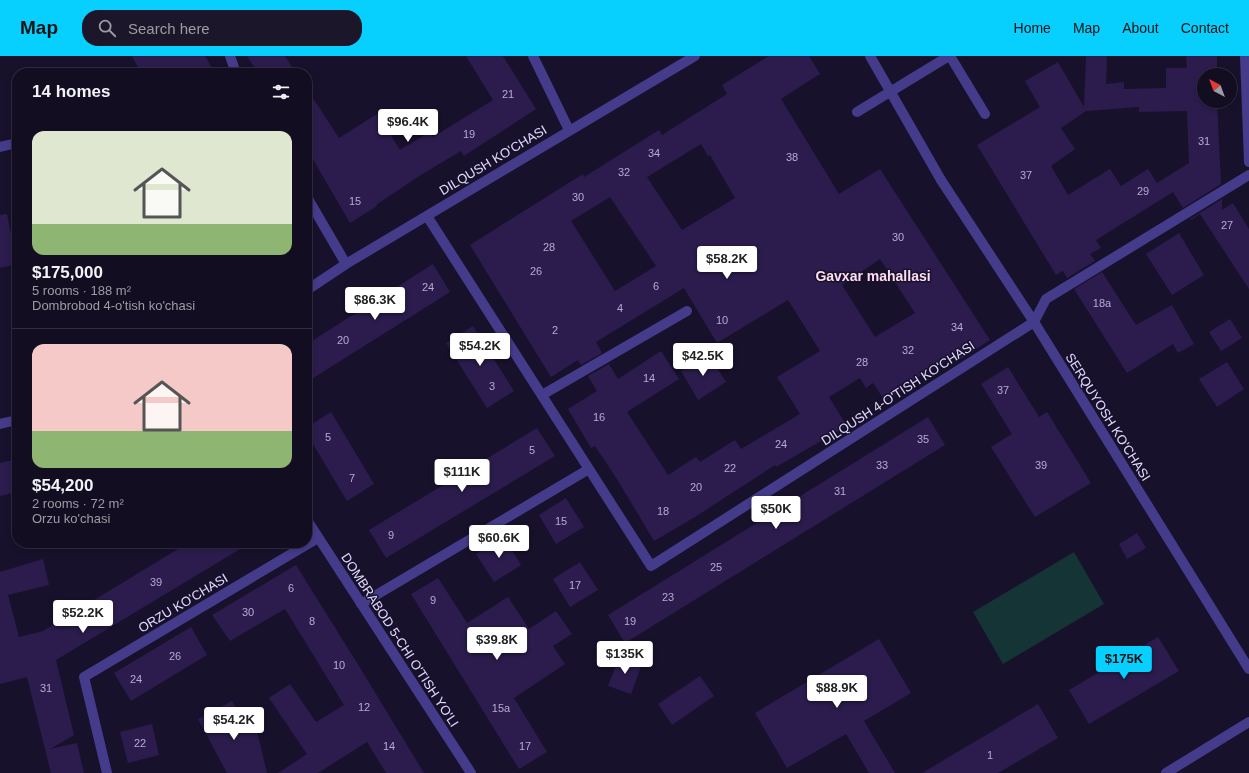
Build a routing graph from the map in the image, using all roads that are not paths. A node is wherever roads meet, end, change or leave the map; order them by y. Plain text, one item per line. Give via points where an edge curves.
1 (230, 56) edge
2 (533, 56) edge
3 (695, 56) edge
4 (870, 56) edge
5 (949, 56) edge
6 (1245, 56) edge
7 (1247, 67) edge
8 (234, 68) edge
9 (891, 91) junction
10 (856, 112) dead end
11 (985, 114) dead end
12 (569, 130) junction
13 (12, 143) edge
14 (0, 147) edge
15 (1249, 162) edge
16 (1249, 175) edge
17 (312, 206) edge
18 (427, 216) junction
19 (346, 264) junction
20 (312, 287) edge
21 (687, 311) dead end
22 (1034, 322) junction
23 (542, 395) junction
24 (12, 421) edge
25 (0, 424) edge
26 (589, 469) junction
27 (312, 528) edge
28 (318, 538) junction
29 (312, 542) edge
30 (301, 548) edge
31 (361, 604) junction
32 (1249, 669) edge
33 (1249, 722) edge
34 (1168, 772) edge
35 (107, 773) edge
36 (471, 773) edge

1 - 8 street
2 - 12 street
3 - 12 street, DILQUSH KO'CHASI
4 - 9 street, SERQUYOSH KO'CHASI
5 - 9 street
5 - 11 street
6 - 7 street
7 - 15 street
9 - 10 street
9 - 22 street, SERQUYOSH KO'CHASI via 942,180
12 - 18 street, DILQUSH KO'CHASI
13 - 14 street
16 - 22 street, DILQUSH 4-O'TISH KO'CHASI via 1046,299
17 - 19 street
18 - 19 street, DILQUSH KO'CHASI
18 - 23 street, DILQUSH 4-O'TISH KO'CHASI
19 - 20 street, DILQUSH KO'CHASI
21 - 23 street
22 - 26 street, DILQUSH 4-O'TISH KO'CHASI via 651,566
22 - 32 street, SERQUYOSH KO'CHASI
23 - 26 street, DILQUSH 4-O'TISH KO'CHASI
24 - 25 street
26 - 31 street
27 - 28 street, DOMBRABOD 5-CHI O'TISH YO'LI
28 - 29 street, ORZU KO'CHASI
28 - 31 street, DOMBRABOD 5-CHI O'TISH YO'LI
30 - 35 street, ORZU KO'CHASI via 84,677
31 - 36 street, DOMBRABOD 5-CHI O'TISH YO'LI
33 - 34 street

